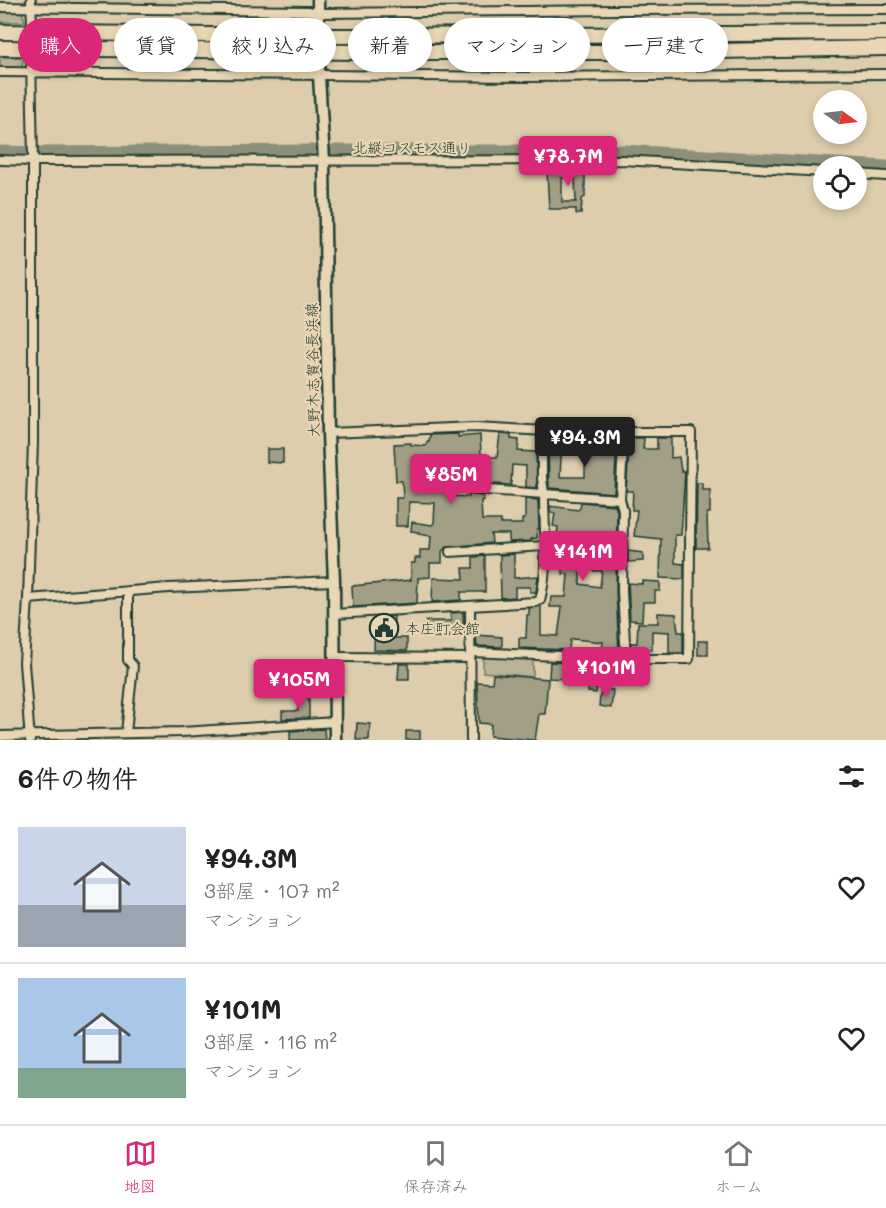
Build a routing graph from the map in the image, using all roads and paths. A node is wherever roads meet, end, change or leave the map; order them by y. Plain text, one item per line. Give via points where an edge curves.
1 (318, 0) edge
2 (31, 4) edge
3 (0, 7) edge
4 (886, 9) edge
5 (318, 13) junction
6 (0, 32) edge
7 (886, 33) edge
8 (0, 48) edge
9 (886, 48) edge
10 (0, 72) edge
11 (31, 73) junction
12 (886, 74) edge
13 (319, 76) junction
14 (33, 157) junction
15 (0, 160) edge
16 (324, 160) junction
17 (813, 171) edge
18 (867, 175) edge
19 (886, 176) edge
20 (542, 430) junction
21 (624, 432) junction
22 (328, 433) junction
23 (472, 489) dead end
24 (544, 494) junction
25 (620, 498) junction
26 (544, 546) junction
27 (450, 552) dead end
28 (544, 558) junction
29 (594, 561) dead end
30 (334, 581) junction
31 (128, 591) junction
32 (28, 599) junction
33 (470, 606) junction
34 (334, 614) junction
35 (470, 655) junction
36 (335, 657) junction
37 (626, 659) junction
38 (335, 722) junction
39 (0, 735) edge
40 (122, 735) edge
41 (182, 736) edge
42 (30, 738) edge
43 (334, 740) edge
44 (471, 740) edge

1 - 5 main road, 大野木志賀谷長浜線
2 - 3 street
2 - 5 street
4 - 5 street
5 - 13 main road, 大野木志賀谷長浜線
6 - 7 highway, bridge via 281,36
8 - 9 highway, bridge via 356,52
10 - 11 street
11 - 13 street
11 - 14 street
12 - 13 street
13 - 16 main road, 大野木志賀谷長浜線
14 - 15 street, 北縦コスモス通り
14 - 16 street, 北縦コスモス通り
14 - 32 street via 33,441
16 - 17 street, 北縦コスモス通り via 622,160
16 - 22 main road, 大野木志賀谷長浜線
18 - 19 street
20 - 21 street via 619,435
20 - 22 street via 476,427
20 - 24 street
21 - 25 street
21 - 37 street via 691,432 690,659
22 - 30 main road, 大野木志賀谷長浜線
23 - 24 street
24 - 25 street
24 - 26 street
25 - 37 street
26 - 27 street
26 - 28 street
28 - 29 street
28 - 33 street via 540,600
30 - 31 street
30 - 34 main road, 大野木志賀谷長浜線
31 - 32 street
31 - 40 street via 128,660 133,666
32 - 42 street via 24,663
33 - 34 street
33 - 35 street
34 - 36 main road, 大野木志賀谷長浜線
35 - 36 street
35 - 37 street
35 - 44 street
36 - 38 main road, 大野木志賀谷長浜線
38 - 41 street
38 - 43 main road, 大野木志賀谷長浜線
39 - 42 street
40 - 41 street
40 - 42 street via 86,733

